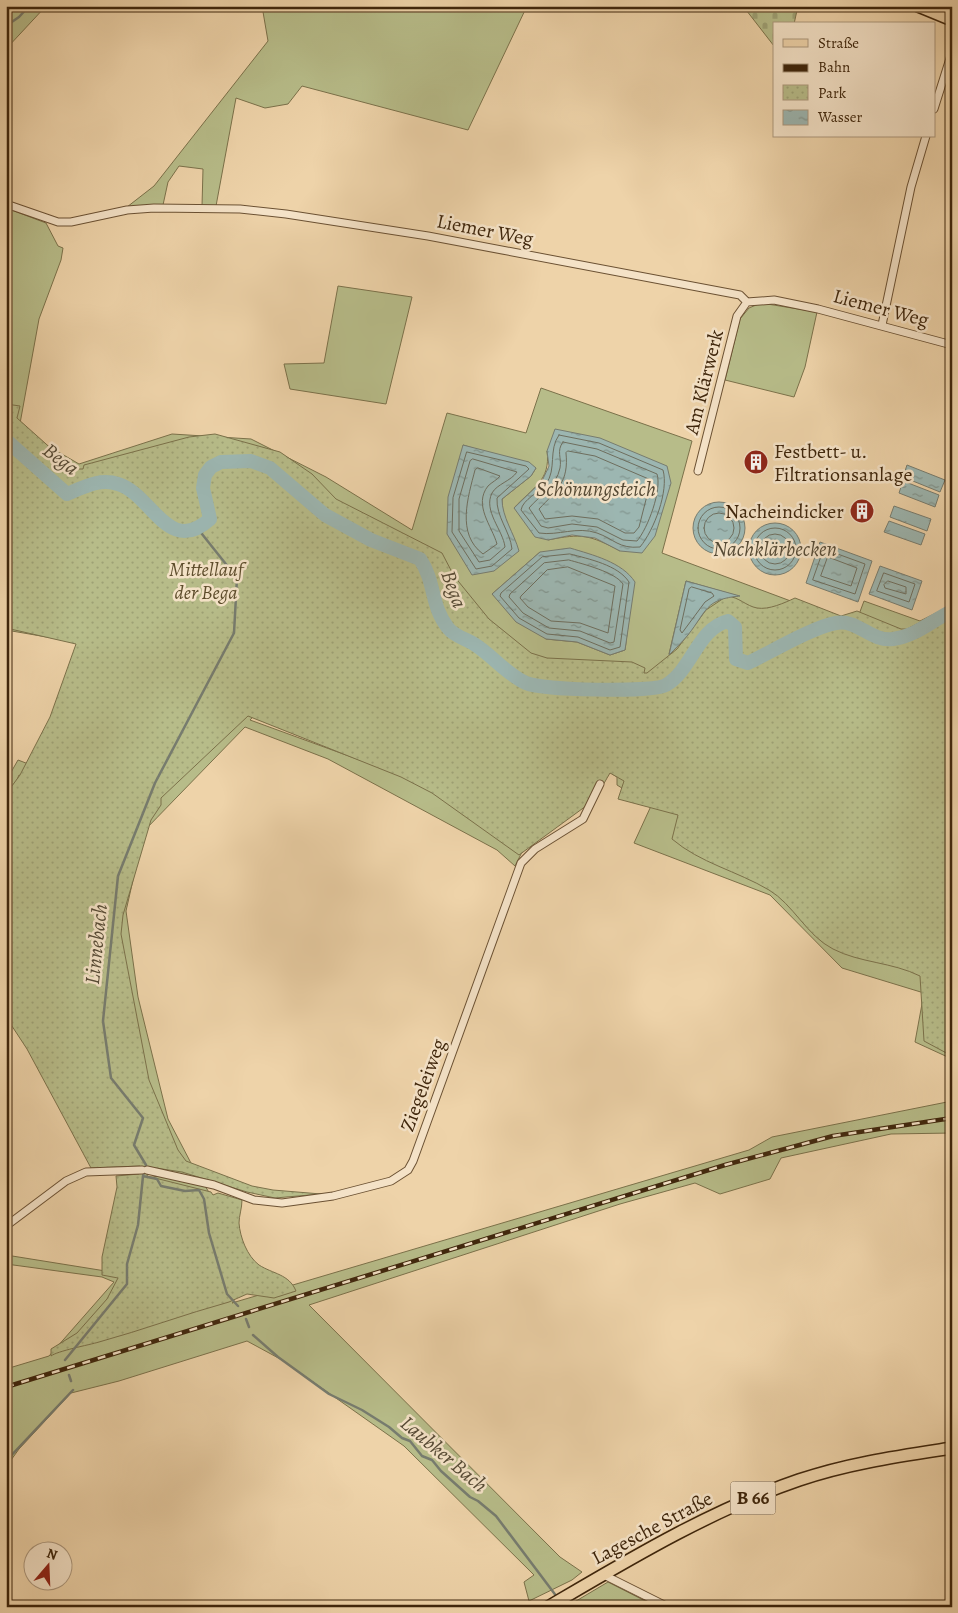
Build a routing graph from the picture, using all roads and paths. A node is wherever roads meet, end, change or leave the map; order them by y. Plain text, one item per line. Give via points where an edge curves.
1 (918, 6) edge
2 (952, 20) edge
3 (952, 52) edge
4 (936, 103) edge
5 (925, 138) edge
6 (6, 204) edge
7 (747, 302) junction
8 (882, 325) junction
9 (952, 345) edge
10 (698, 472) dead end
11 (600, 784) dead end
12 (6, 1226) edge
13 (952, 1448) edge
14 (604, 1575) junction
15 (549, 1606) edge
16 (668, 1607) edge

1 - 2 main road
3 - 4 street
5 - 8 street via 910,187
6 - 7 street, Liemer Weg via 58,222 127,210 169,207 286,214 428,236 715,290 740,295
7 - 8 street, Liemer Weg via 774,300
7 - 10 street, Am Klärwerk via 737,316
8 - 9 street, Liemer Weg
11 - 12 street, Ziegeleiweg via 583,819 535,849 521,863 408,1170 391,1181 325,1198 282,1203 254,1200 214,1185 144,1170 86,1172 53,1190
13 - 14 main road, Lagesche Straße / B 66 via 874,1461 798,1480 708,1519
14 - 15 main road, Lagesche Straße / B 66
14 - 16 street

